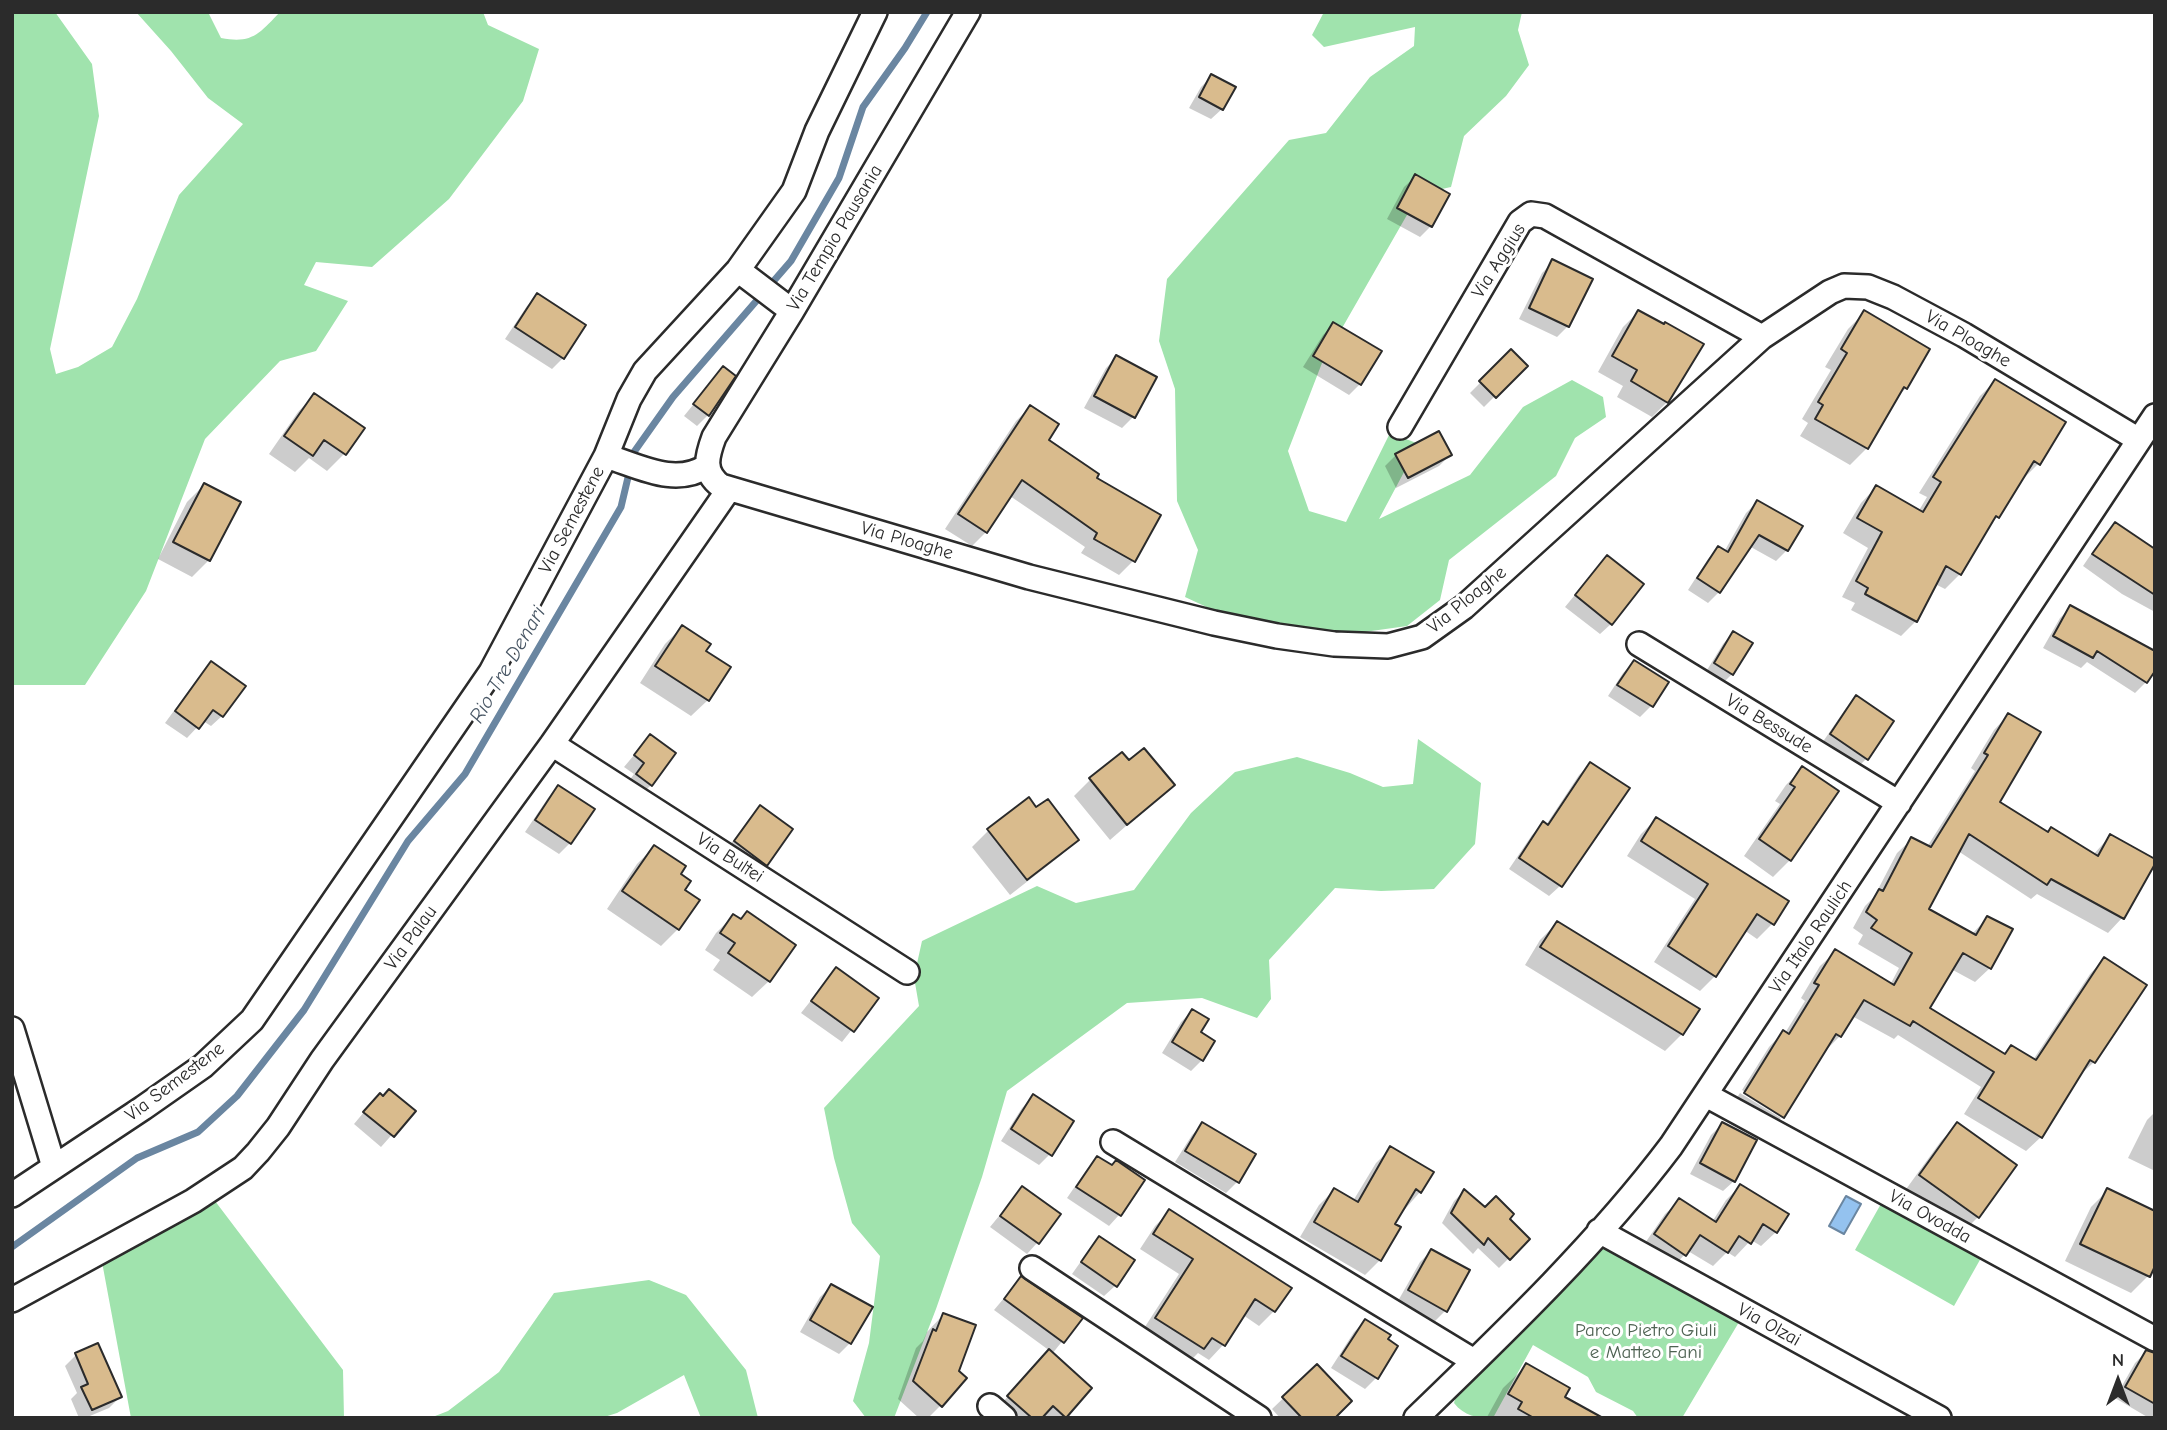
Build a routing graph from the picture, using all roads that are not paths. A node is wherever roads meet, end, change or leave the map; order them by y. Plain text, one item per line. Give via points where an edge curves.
1 (876, 12) edge
2 (968, 12) edge
3 (738, 270) junction
4 (792, 311) junction
5 (1762, 337) junction
6 (2155, 416) edge
7 (1401, 427) dead end
8 (2139, 440) junction
9 (606, 456) junction
10 (707, 466) junction
11 (729, 489) junction
12 (1639, 644) dead end
13 (552, 744) junction
14 (1899, 803) junction
15 (907, 972) dead end
16 (12, 1029) edge
17 (1706, 1095) junction
18 (1113, 1142) dead end
19 (54, 1167) junction
20 (12, 1195) edge
21 (1599, 1231) junction
22 (1032, 1268) dead end
23 (12, 1300) edge
24 (2155, 1339) edge
25 (1475, 1361) junction
26 (1424, 1415) edge
27 (1259, 1418) edge
28 (1939, 1418) edge

1 - 3 street, Via Semestene via 817,131 794,191
2 - 4 street, Via Tempio Pausania
3 - 4 street
3 - 9 street, Via Semestene via 645,371
4 - 10 street, Via Tempio Pausania via 714,437
5 - 7 street, Via Aggius via 1545,216 1531,214 1520,222
5 - 8 street, Via Ploaghe via 1839,288 1868,287 1964,335
5 - 11 street, Via Ploaghe via 1464,607 1422,637 1388,646 1277,636 1150,608
6 - 8 street, Via Italo Raulich
8 - 14 street, Via Italo Raulich
9 - 10 street via 669,476 690,475
9 - 19 street, Via Semestene via 491,672 252,1020 203,1066
10 - 11 street, Via Ploaghe via 716,482
11 - 13 street, Via Palau
12 - 14 street, Via Bessude
13 - 15 street, Via Bultei
13 - 23 street, Via Palau via 251,1160 193,1201
14 - 17 street, Via Italo Raulich
16 - 19 street
17 - 21 street, Via Italo Raulich via 1651,1172
17 - 24 street, Via Ovodda
18 - 25 street
19 - 20 street, Via Semestene
21 - 25 street, Via Italo Raulich
21 - 28 street, Via Olzai
22 - 27 street
25 - 26 street, Via Italo Raulich

